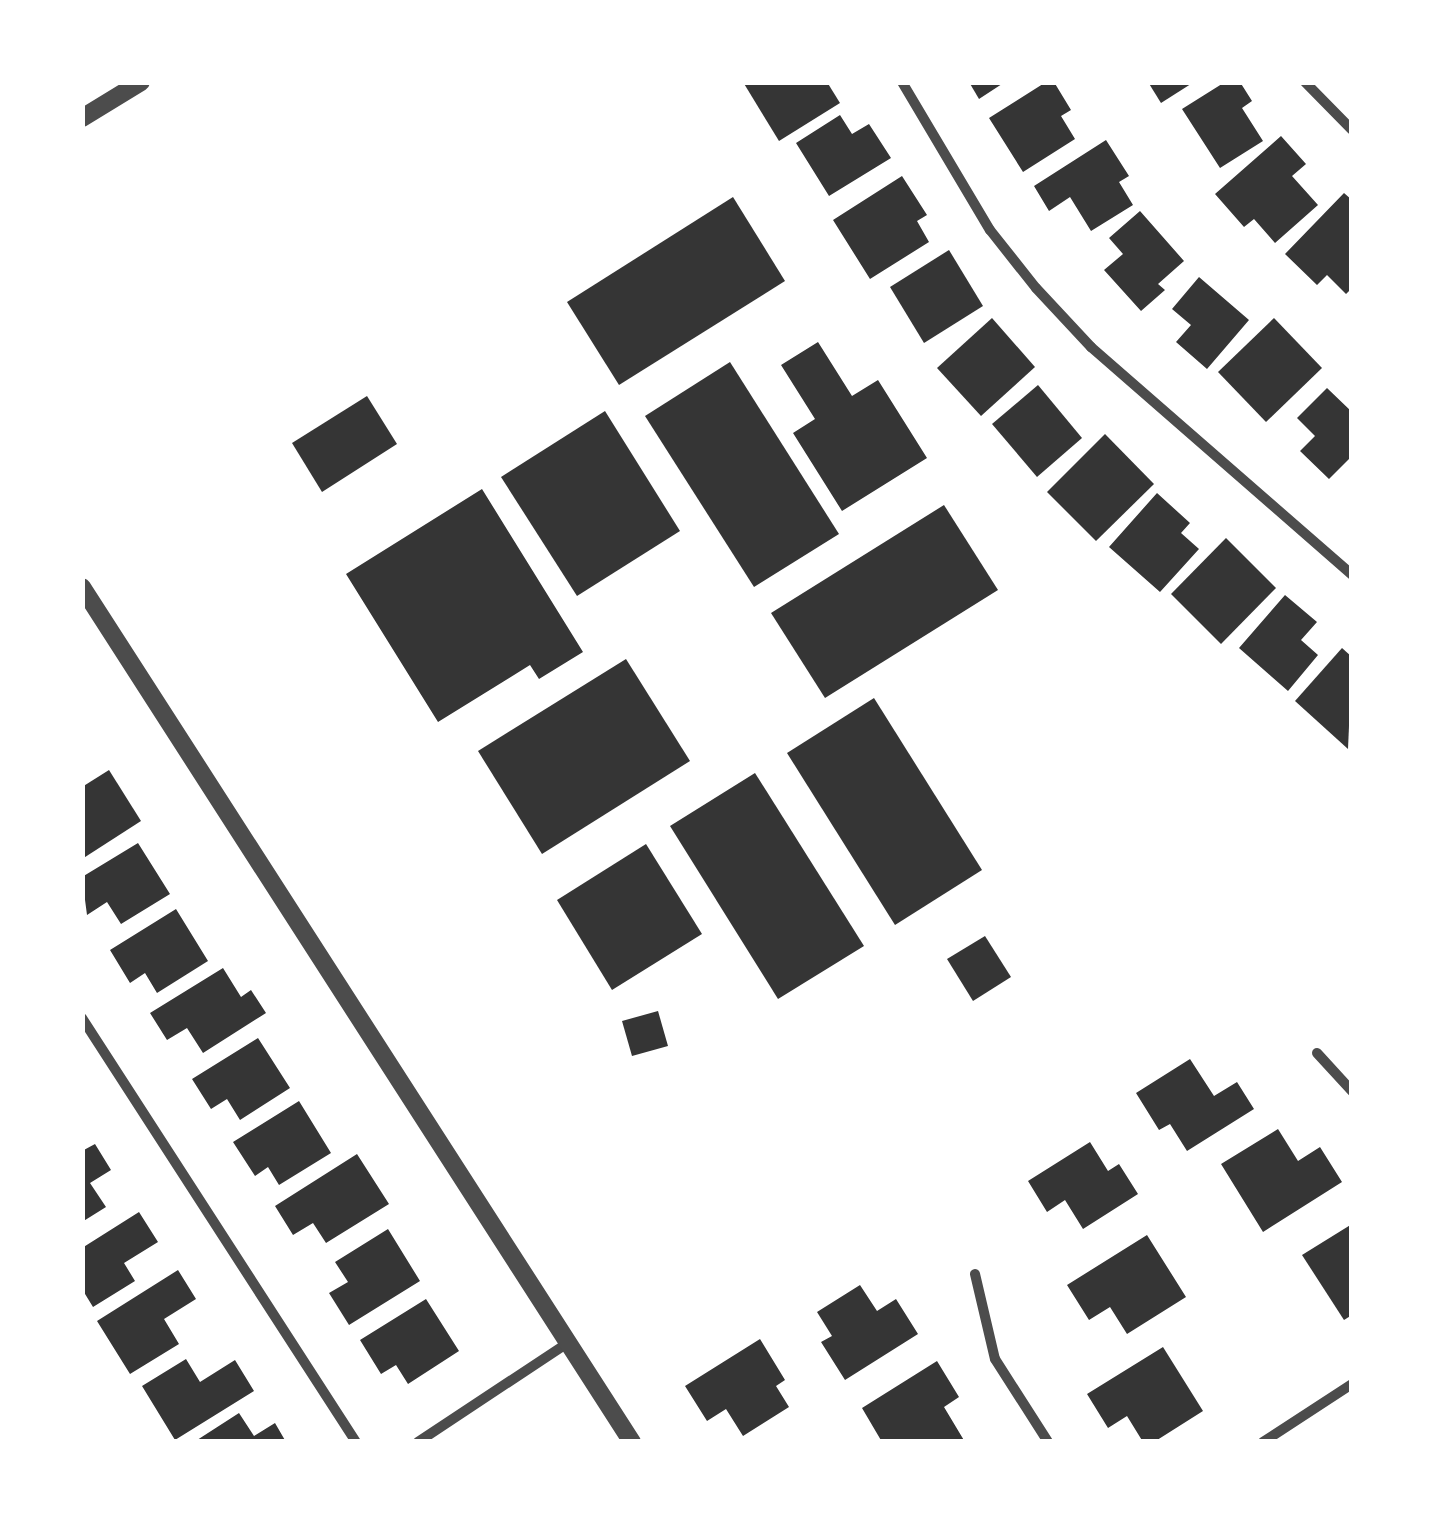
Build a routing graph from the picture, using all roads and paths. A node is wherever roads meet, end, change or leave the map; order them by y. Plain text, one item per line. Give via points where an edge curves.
1 (140, 82) edge
2 (902, 82) edge
3 (1304, 82) edge
4 (82, 118) edge
5 (1352, 130) edge
6 (1352, 576) edge
7 (82, 587) edge
8 (82, 1018) edge
9 (1317, 1054) dead end
10 (1352, 1091) edge
11 (975, 1274) dead end
12 (570, 1342) junction
13 (1352, 1384) edge
14 (356, 1442) edge
15 (418, 1442) edge
16 (632, 1442) edge
17 (1048, 1442) edge
18 (1263, 1442) edge

1 - 4 street
2 - 6 street via 990,230 1036,288 1090,346
3 - 5 street
7 - 12 street
8 - 14 street
9 - 10 street
11 - 17 street via 995,1359
12 - 15 street
12 - 16 street
13 - 18 street

